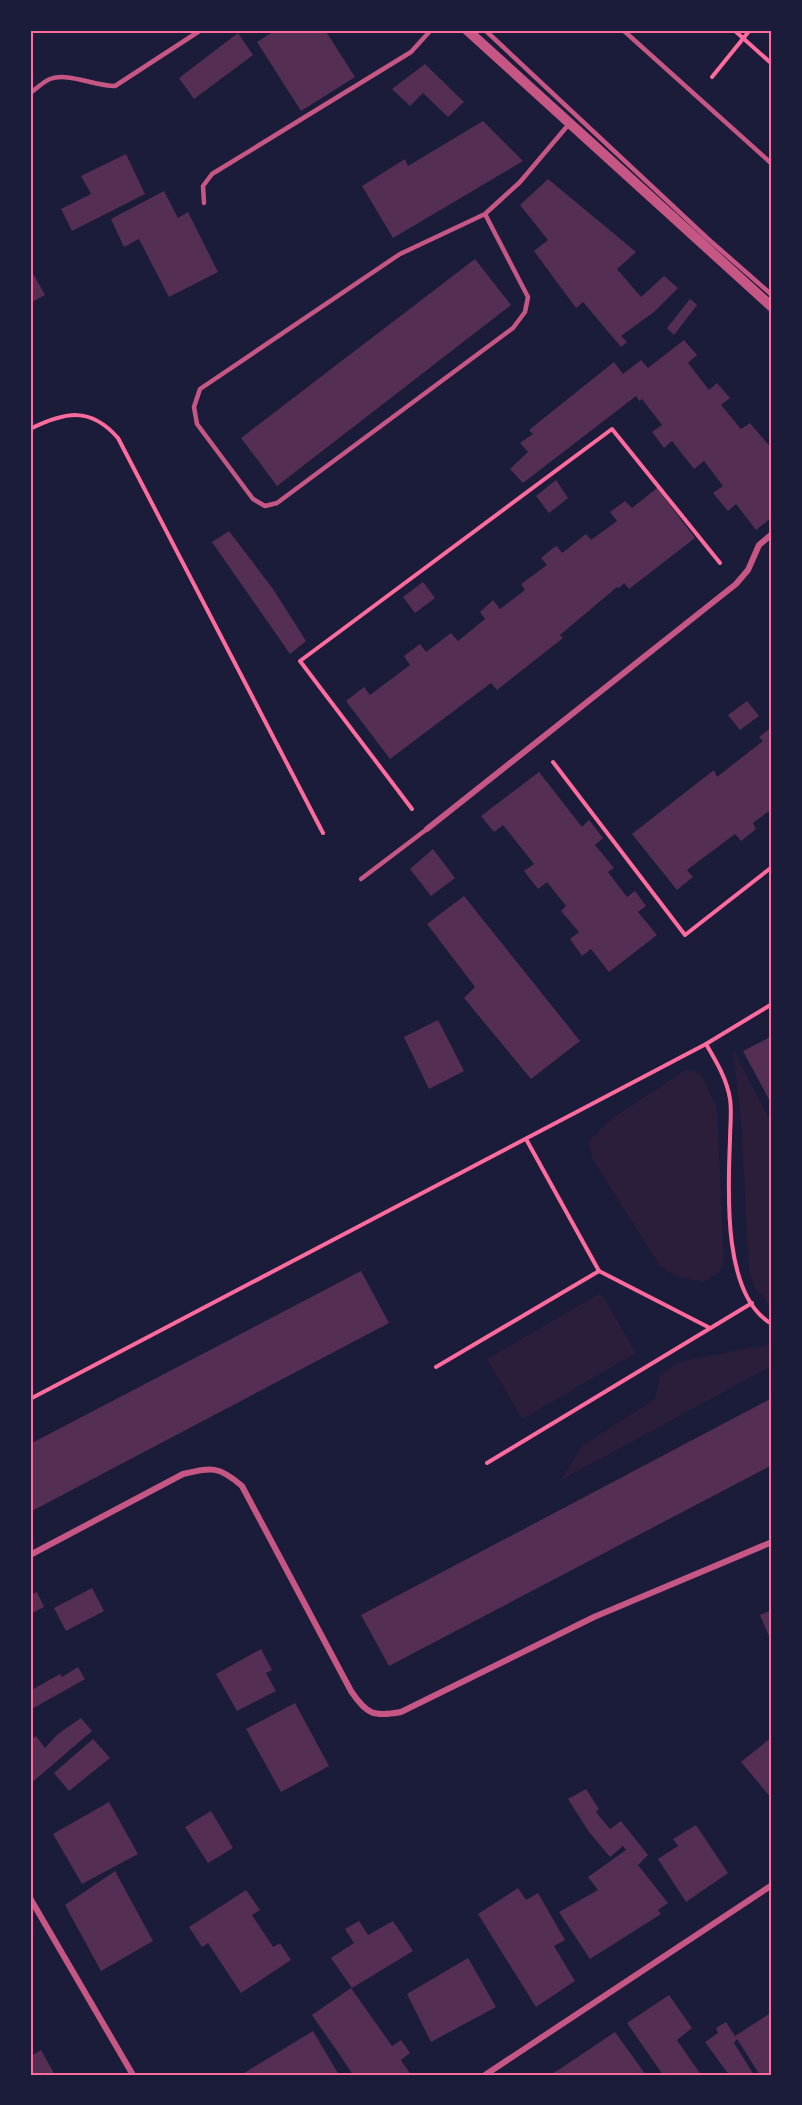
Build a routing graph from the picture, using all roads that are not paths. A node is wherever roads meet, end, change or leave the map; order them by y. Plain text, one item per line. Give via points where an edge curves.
1 (201, 30) edge
2 (431, 30) edge
3 (467, 30) edge
4 (485, 30) edge
5 (623, 30) edge
6 (30, 93) edge
7 (569, 124) junction
8 (772, 164) edge
9 (204, 203) dead end
10 (485, 213) junction
11 (772, 296) edge
12 (772, 307) edge
13 (772, 534) edge
14 (427, 829) joint
15 (361, 879) dead end
16 (772, 1542) edge
17 (30, 1555) edge
18 (772, 1885) edge
19 (30, 1898) edge
20 (133, 2075) edge
21 (485, 2075) edge

1 - 6 lane via 116,86 65,76 49,80
2 - 9 lane via 411,52 212,174 203,186
3 - 7 street
4 - 11 lane
5 - 8 lane
7 - 10 lane via 520,182
7 - 12 street
10 - 10 lane via 400,254 200,389 194,406 196,424 253,499 265,506 277,503 513,328 525,312 528,297
13 - 14 street via 759,545 748,570 736,584
14 - 15 lane
16 - 17 street via 594,1617 401,1712 380,1716 362,1707 351,1691 242,1486 226,1472 205,1468 183,1474
18 - 21 street
19 - 20 street

